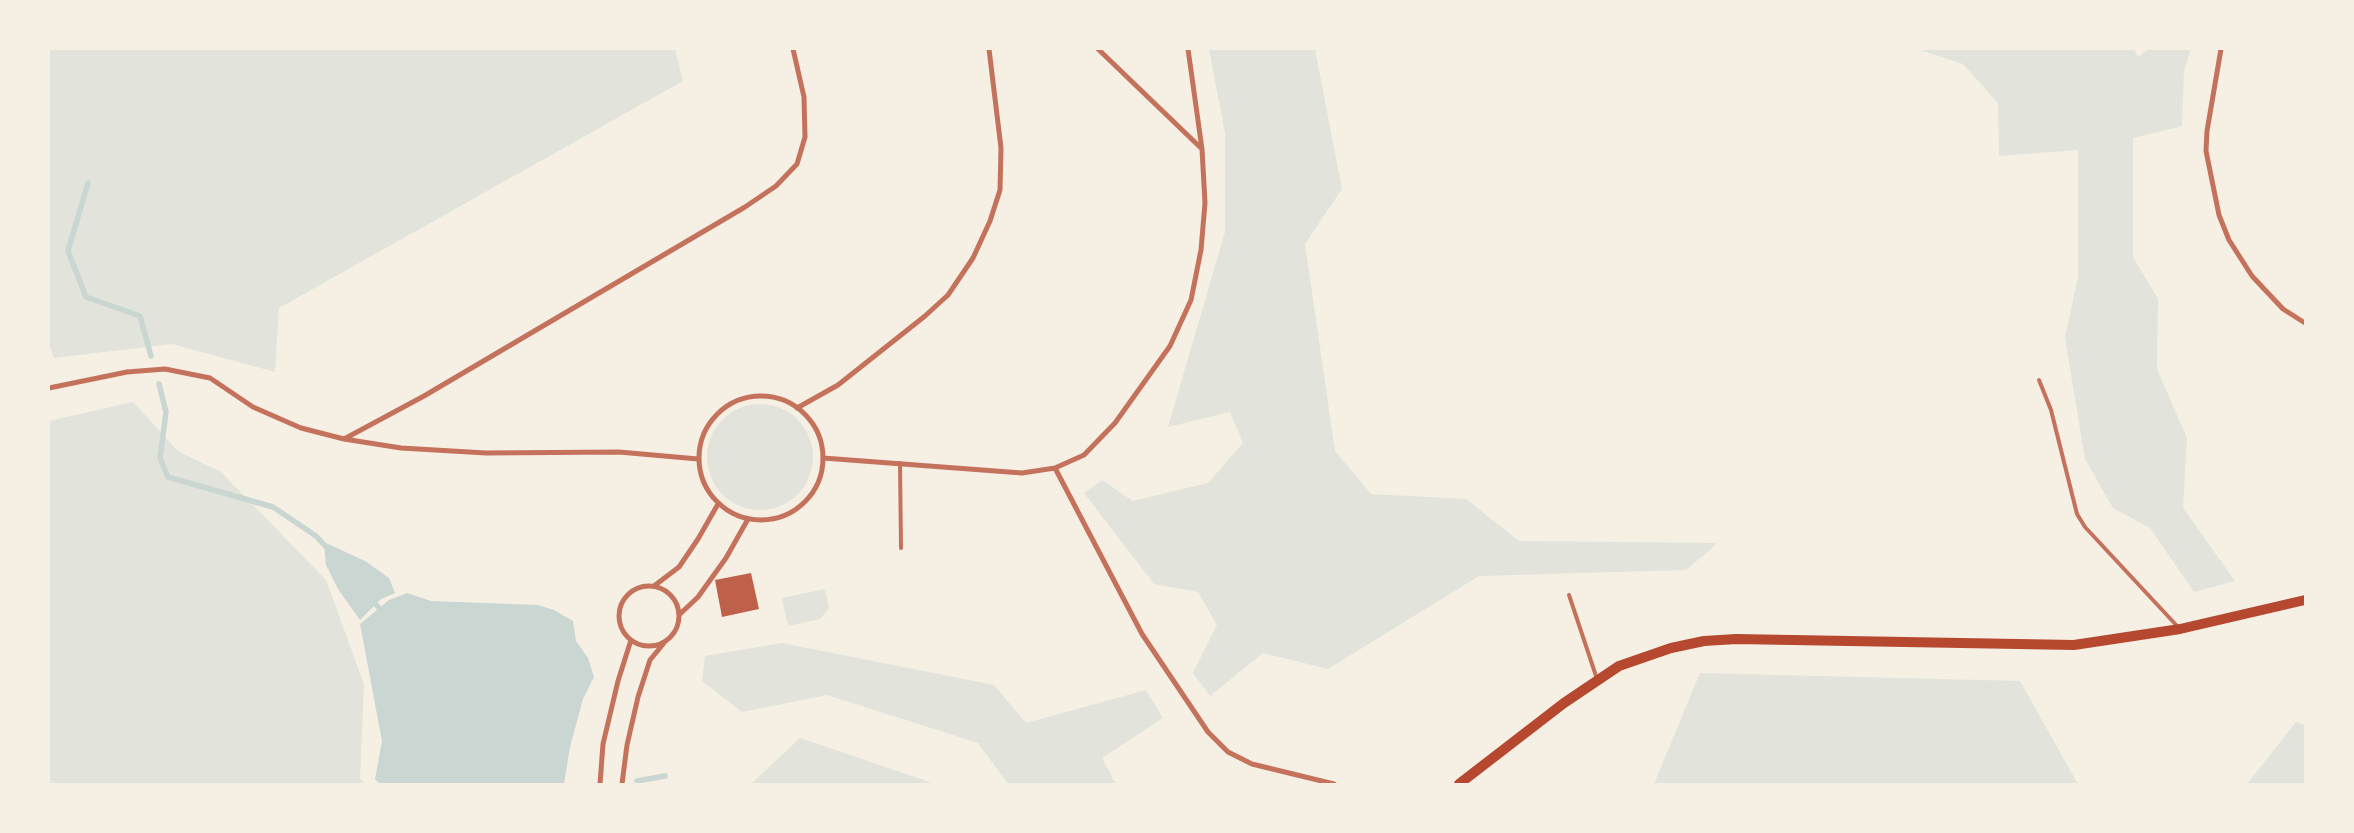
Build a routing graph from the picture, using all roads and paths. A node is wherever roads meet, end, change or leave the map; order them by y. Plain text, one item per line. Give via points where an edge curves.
1 (793, 49) edge
2 (989, 49) edge
3 (1098, 49) edge
4 (1188, 49) edge
5 (2221, 49) edge
6 (1202, 149) junction
7 (2305, 323) edge
8 (2039, 380) dead end
9 (49, 388) edge
10 (797, 408) junction
11 (344, 439) junction
12 (823, 458) junction
13 (698, 459) junction
14 (900, 463) junction
15 (1055, 468) junction
16 (718, 504) junction
17 (748, 519) junction
18 (901, 548) dead end
19 (654, 586) junction
20 (1570, 595) dead end
21 (2305, 600) edge
22 (680, 614) junction
23 (2180, 629) junction
24 (630, 640) junction
25 (666, 641) junction
26 (1598, 681) junction
27 (600, 784) edge
28 (622, 784) edge
29 (1334, 784) edge
30 (1460, 784) edge

1 - 11 street via 804,97 805,137 798,164 776,186 424,396
2 - 10 street via 1002,148 1000,190 990,222 973,258 948,295 925,316 838,385
3 - 6 street
4 - 6 street
5 - 7 street via 2206,151 2219,216 2252,276 2283,309
6 - 15 street via 1205,203 1202,250 1191,300 1170,346 1115,423 1084,455
8 - 23 lane via 2051,410 2077,514 2085,527
9 - 11 street via 127,372 165,369 210,378 261,410 300,428
10 - 12 street via 810,419 818,434
10 - 13 street via 780,399 760,396 724,408 710,422 701,440
11 - 13 street via 401,448 476,452 619,452
12 - 14 street
12 - 17 street via 816,488 804,504 787,515 768,520
13 - 16 street via 707,491
14 - 15 street via 1022,473
14 - 18 lane
15 - 29 street via 1142,634 1208,732 1228,752 1252,764
16 - 17 street via 732,514
16 - 19 street via 679,567
17 - 22 street via 721,565 698,597
19 - 22 street via 672,596
19 - 24 street via 634,589 622,602 618,616
20 - 26 lane
21 - 23 main road
22 - 25 street via 679,625
23 - 26 main road via 2074,645 1704,641 1671,648 1619,666
24 - 25 street via 648,646
24 - 27 street via 603,744
25 - 28 street via 650,660 638,697
26 - 30 main road via 1564,703

